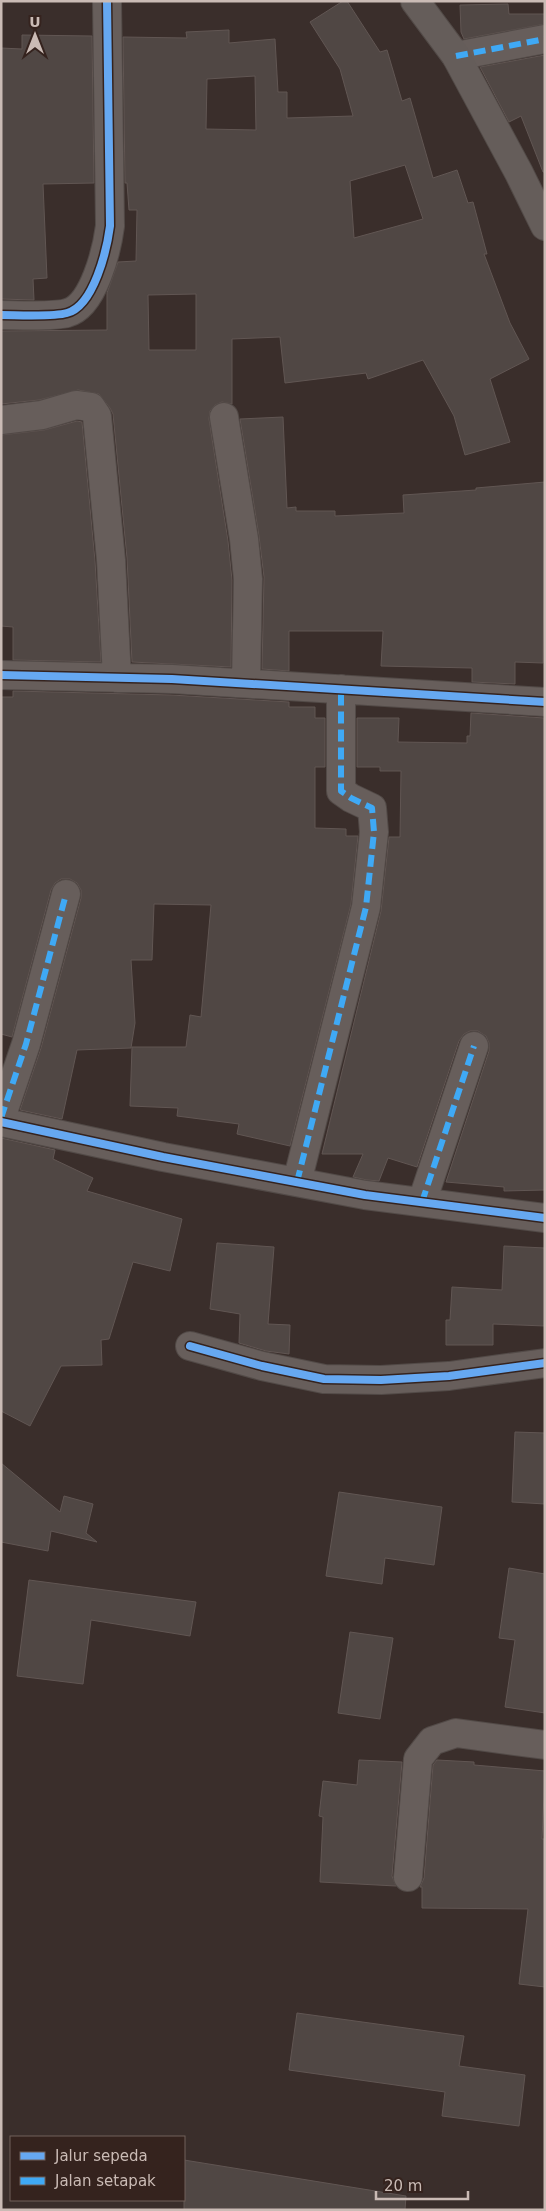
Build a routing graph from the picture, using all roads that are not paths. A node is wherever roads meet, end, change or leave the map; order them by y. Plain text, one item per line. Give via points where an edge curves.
1 (107, 1) edge
2 (416, 1) edge
3 (545, 39) edge
4 (456, 56) junction
5 (545, 226) edge
6 (1, 315) edge
7 (224, 417) dead end
8 (1, 420) edge
9 (1, 675) edge
10 (117, 678) junction
11 (246, 683) junction
12 (341, 689) junction
13 (545, 702) edge
14 (66, 894) dead end
15 (474, 1046) dead end
16 (1, 1120) edge
17 (297, 1182) junction
18 (422, 1202) junction
19 (545, 1218) edge
20 (190, 1346) dead end
21 (545, 1363) edge
22 (545, 1745) edge
23 (408, 1877) dead end

1 - 6 street via 110,226 107,250 80,306 67,313
2 - 4 street
3 - 4 street
4 - 5 street
7 - 11 street via 248,579
8 - 10 street via 42,416 76,405 94,410 111,560
9 - 10 street
10 - 11 street
11 - 12 street
12 - 13 street
12 - 17 street via 341,791 372,808 374,832 366,907
14 - 16 street via 26,1044
15 - 18 street
16 - 17 street via 153,1155
17 - 18 street
18 - 19 street
20 - 21 street via 324,1379 449,1376
22 - 23 street via 456,1733 432,1741 418,1759

